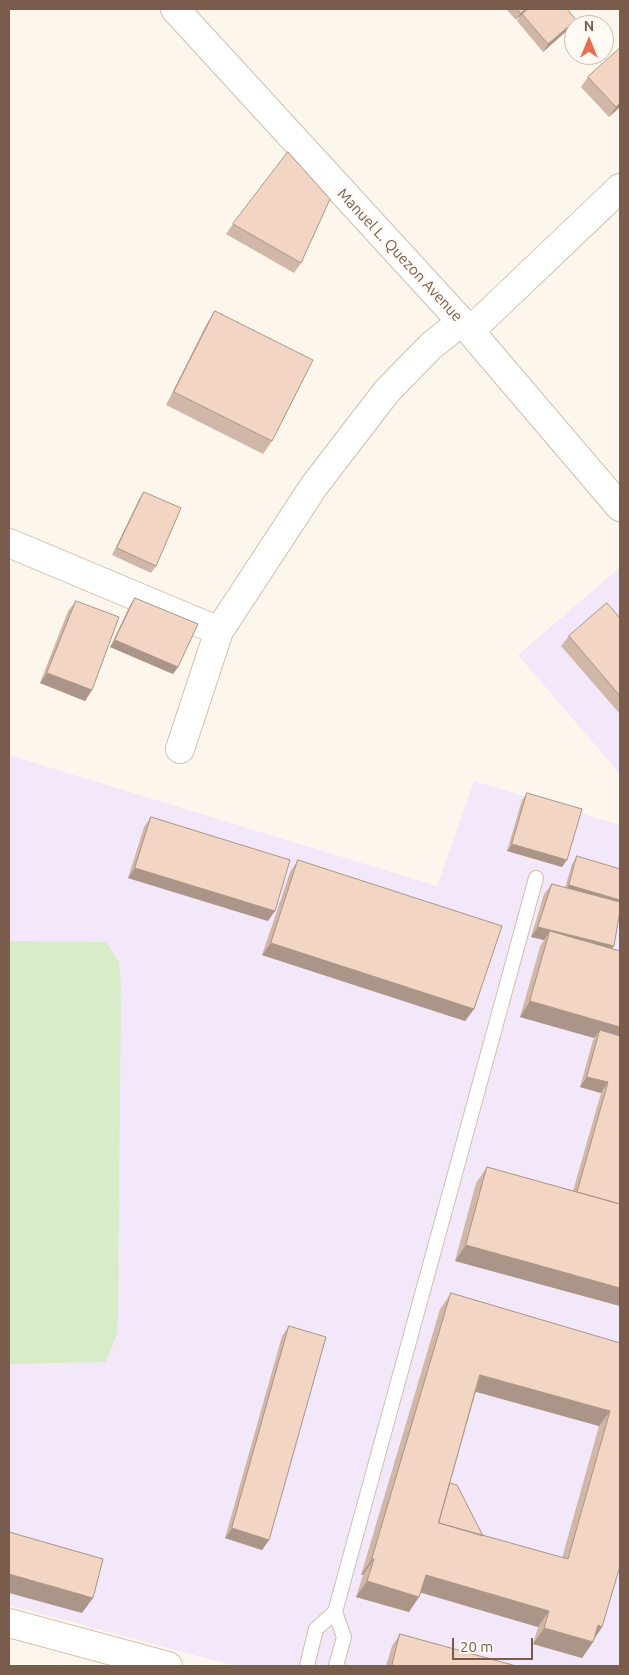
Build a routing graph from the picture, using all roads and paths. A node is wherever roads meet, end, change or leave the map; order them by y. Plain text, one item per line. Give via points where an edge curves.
1 (175, 9) edge
2 (620, 188) edge
3 (465, 326) junction
4 (620, 507) edge
5 (9, 544) edge
6 (219, 631) junction
7 (180, 748) dead end
8 (536, 878) dead end
9 (334, 1612) junction
10 (9, 1623) edge
11 (135, 1662) edge
12 (168, 1666) edge
13 (307, 1666) edge
14 (336, 1666) edge

1 - 3 street, Manuel L. Quezon Avenue
2 - 3 street
3 - 4 street, Manuel L. Quezon Avenue
3 - 6 street via 431,346 387,391 314,486
5 - 6 street
6 - 7 street
8 - 9 lane
9 - 13 lane via 316,1629
9 - 14 lane via 344,1637
10 - 11 street
11 - 12 street

